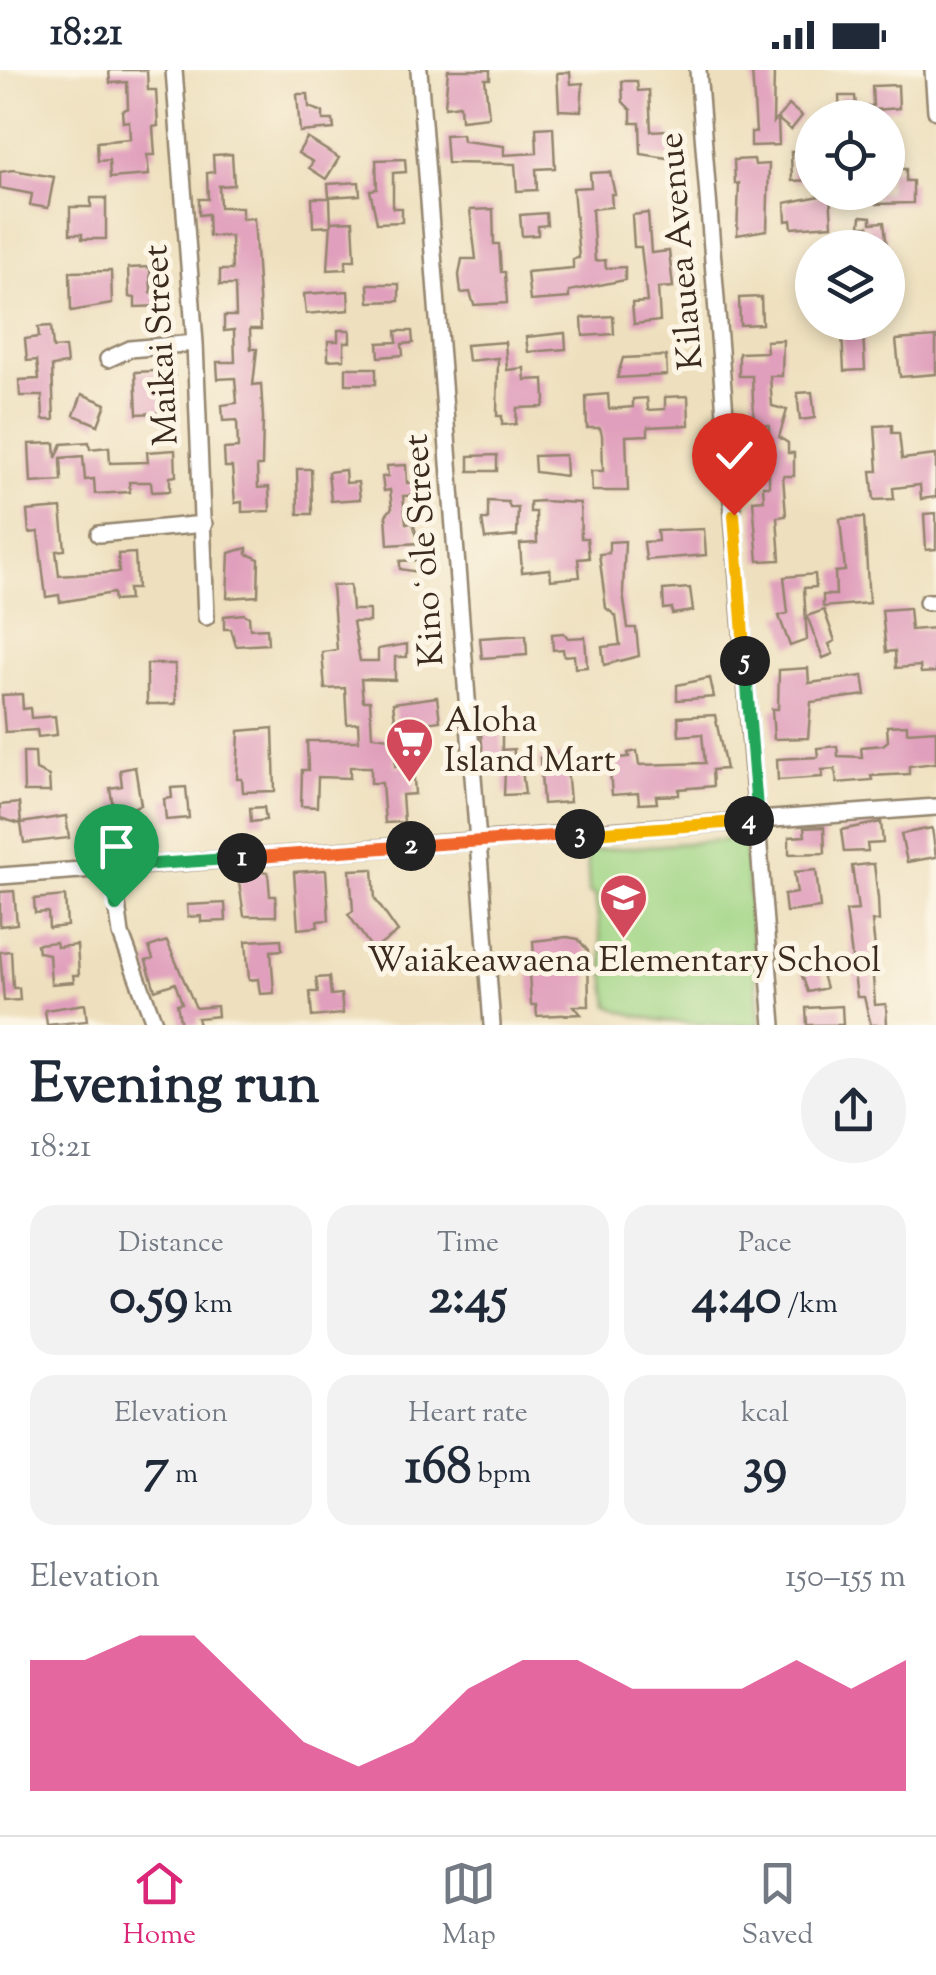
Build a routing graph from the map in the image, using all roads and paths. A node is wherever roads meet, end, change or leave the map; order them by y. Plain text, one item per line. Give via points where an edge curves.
1 (174, 70) edge
2 (419, 70) edge
3 (698, 70) edge
4 (933, 70) edge
5 (936, 111) edge
6 (195, 344) junction
7 (108, 359) dead end
8 (204, 524) junction
9 (99, 534) dead end
10 (206, 617) dead end
11 (936, 808) edge
12 (758, 821) junction
13 (480, 842) junction
14 (112, 867) junction
15 (0, 876) edge
16 (154, 1025) edge
17 (492, 1025) edge
18 (773, 1025) edge

1 - 6 street, Maikai Street
2 - 13 street, Kinoʻole Street
3 - 12 street, Kilauea Avenue
4 - 5 street
6 - 7 street via 130,348
6 - 8 street, Maikai Street
8 - 9 street
8 - 10 street, Maikai Street
11 - 12 street
12 - 13 street
12 - 18 street, Kilauea Avenue
13 - 14 street
13 - 17 street, Kinoʻole Street
14 - 15 street
14 - 16 street via 121,934

